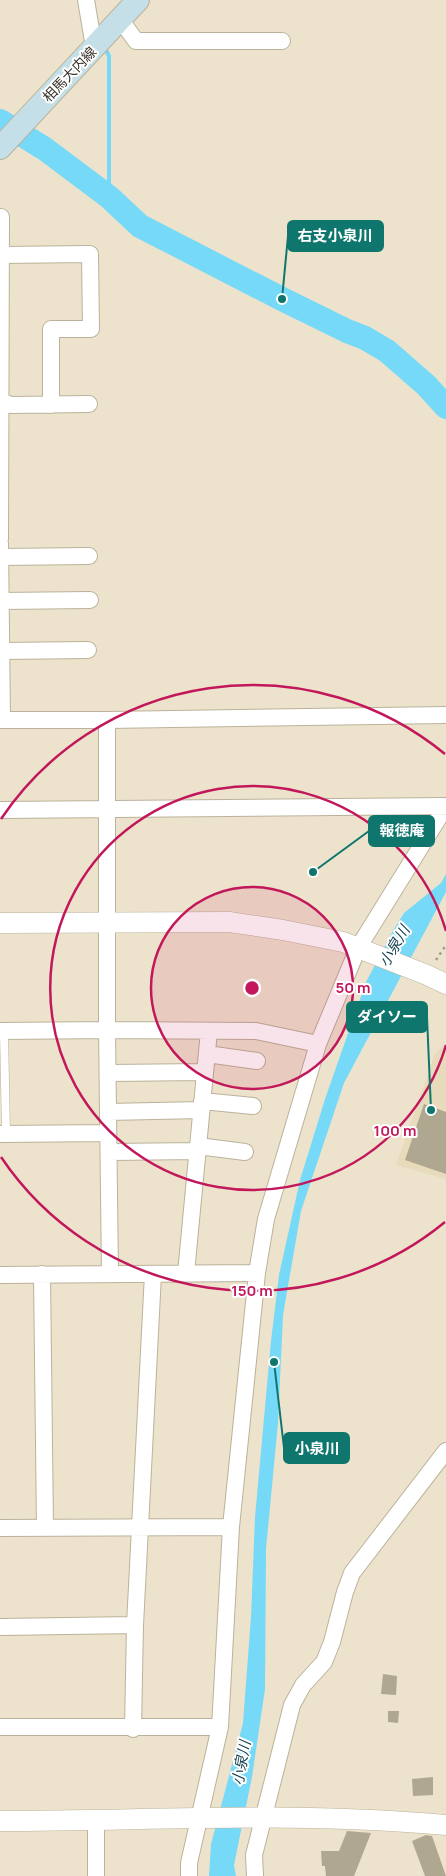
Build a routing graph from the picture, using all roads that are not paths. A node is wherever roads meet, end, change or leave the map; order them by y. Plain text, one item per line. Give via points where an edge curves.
1 (86, 0) edge
2 (138, 0) edge
3 (120, 19) junction
4 (282, 41) dead end
5 (94, 47) junction
6 (0, 148) edge
7 (1, 217) edge
8 (1, 255) edge
9 (1, 401) edge
10 (88, 404) dead end
11 (51, 405) junction
12 (0, 539) edge
13 (0, 543) edge
14 (90, 556) dead end
15 (0, 557) edge
16 (90, 600) dead end
17 (1, 601) edge
18 (1, 626) edge
19 (88, 650) dead end
20 (1, 651) junction
21 (446, 715) edge
22 (1, 720) edge
23 (107, 720) junction
24 (108, 808) junction
25 (0, 810) edge
26 (108, 922) junction
27 (0, 923) edge
28 (365, 951) junction
29 (446, 984) edge
30 (107, 1030) junction
31 (2, 1031) edge
32 (209, 1031) junction
33 (318, 1044) junction
34 (207, 1054) junction
35 (257, 1061) dead end
36 (205, 1072) junction
37 (108, 1073) junction
38 (202, 1106) junction
39 (253, 1106) dead end
40 (108, 1112) junction
41 (108, 1133) junction
42 (3, 1134) edge
43 (198, 1148) junction
44 (109, 1152) junction
45 (245, 1152) dead end
46 (257, 1272) junction
47 (186, 1273) junction
48 (42, 1274) junction
49 (110, 1274) junction
50 (153, 1274) junction
51 (0, 1275) edge
52 (446, 1451) edge
53 (232, 1526) junction
54 (140, 1527) junction
55 (0, 1528) edge
56 (45, 1528) junction
57 (135, 1625) junction
58 (0, 1627) edge
59 (0, 1727) edge
60 (220, 1727) junction
61 (133, 1728) junction
62 (263, 1818) junction
63 (198, 1819) junction
64 (0, 1821) edge
65 (96, 1821) junction
66 (446, 1825) edge
67 (96, 1876) edge
68 (189, 1876) edge
69 (255, 1876) edge

1 - 5 street
2 - 3 main road, 相馬大内線
3 - 4 street via 136,41
3 - 5 main road, 相馬大内線
5 - 6 main road, 相馬大内線
7 - 8 street
8 - 9 street
8 - 11 street via 90,254 91,329 51,329
9 - 11 street via 11,405
9 - 12 street
10 - 11 street
13 - 15 street
14 - 15 street
15 - 17 street
16 - 17 street
17 - 18 street
18 - 20 street
19 - 20 street
20 - 22 street
21 - 23 street
22 - 23 street
23 - 24 street
24 - 25 street
24 - 26 street
24 - 28 street via 446,806
26 - 27 street
26 - 28 street via 228,922 343,942
26 - 30 street
28 - 29 street
28 - 33 street
30 - 31 street
30 - 32 street
30 - 37 street
31 - 42 lane
32 - 33 street via 256,1031
32 - 34 street
33 - 46 street via 266,1218
34 - 35 street
34 - 36 street
36 - 37 street
36 - 38 street
37 - 40 street
38 - 39 street
38 - 40 street
38 - 43 street
40 - 41 street
41 - 42 street
41 - 44 street
43 - 44 street
43 - 45 street
43 - 47 street
44 - 49 street
46 - 47 street
46 - 53 street
47 - 50 street
48 - 49 street
48 - 51 street
48 - 56 street
49 - 50 street
50 - 54 street
52 - 62 street via 352,1574 324,1662 303,1685 292,1705
53 - 54 street
53 - 60 street
54 - 56 street
54 - 57 street
55 - 56 street
57 - 58 street
57 - 61 street
59 - 61 street
60 - 61 street
60 - 63 street
62 - 63 street
62 - 66 street via 310,1817
62 - 69 street via 254,1855
63 - 65 street
63 - 68 street
64 - 65 street
65 - 67 street

